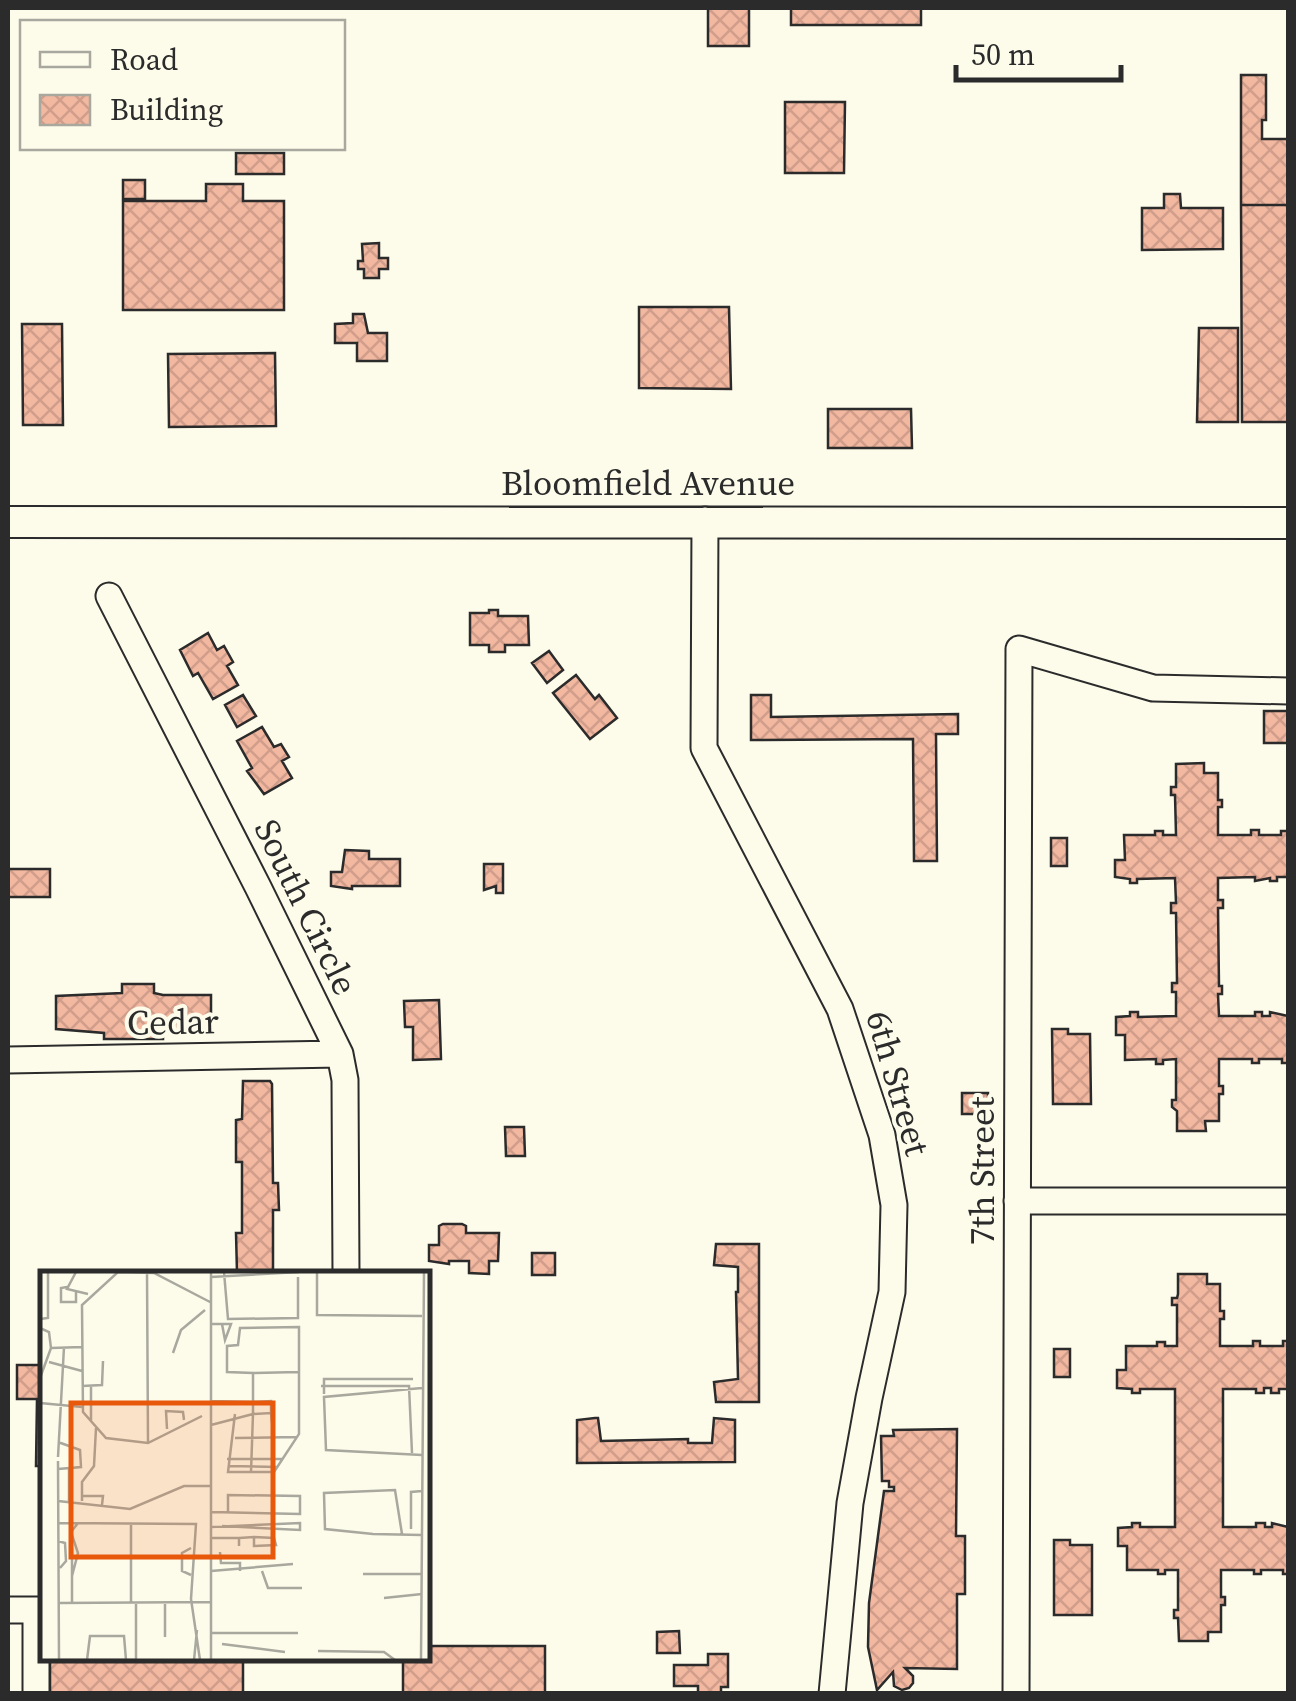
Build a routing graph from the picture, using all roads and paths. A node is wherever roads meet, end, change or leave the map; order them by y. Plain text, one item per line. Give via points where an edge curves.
1 (705, 520) junction
2 (8, 522) edge
3 (1288, 523) edge
4 (109, 596) dead end
5 (1288, 691) edge
6 (340, 1054) junction
7 (8, 1060) edge
8 (1017, 1201) junction
9 (1288, 1201) edge
10 (346, 1271) edge
11 (8, 1610) edge
12 (39, 1610) edge
13 (36, 1694) edge
14 (832, 1694) edge
15 (1016, 1694) edge

1 - 2 main road, Bloomfield Avenue
1 - 3 main road, Bloomfield Avenue
1 - 14 street, 6th Street via 704,748 840,1009 882,1136 894,1205 892,1292 850,1504
4 - 6 street, South Circle
5 - 8 street, 7th Street via 1153,688 1019,649
6 - 7 street, Cedar
6 - 10 street, South Circle
8 - 9 street
8 - 15 street, 7th Street
11 - 12 street
12 - 13 street

